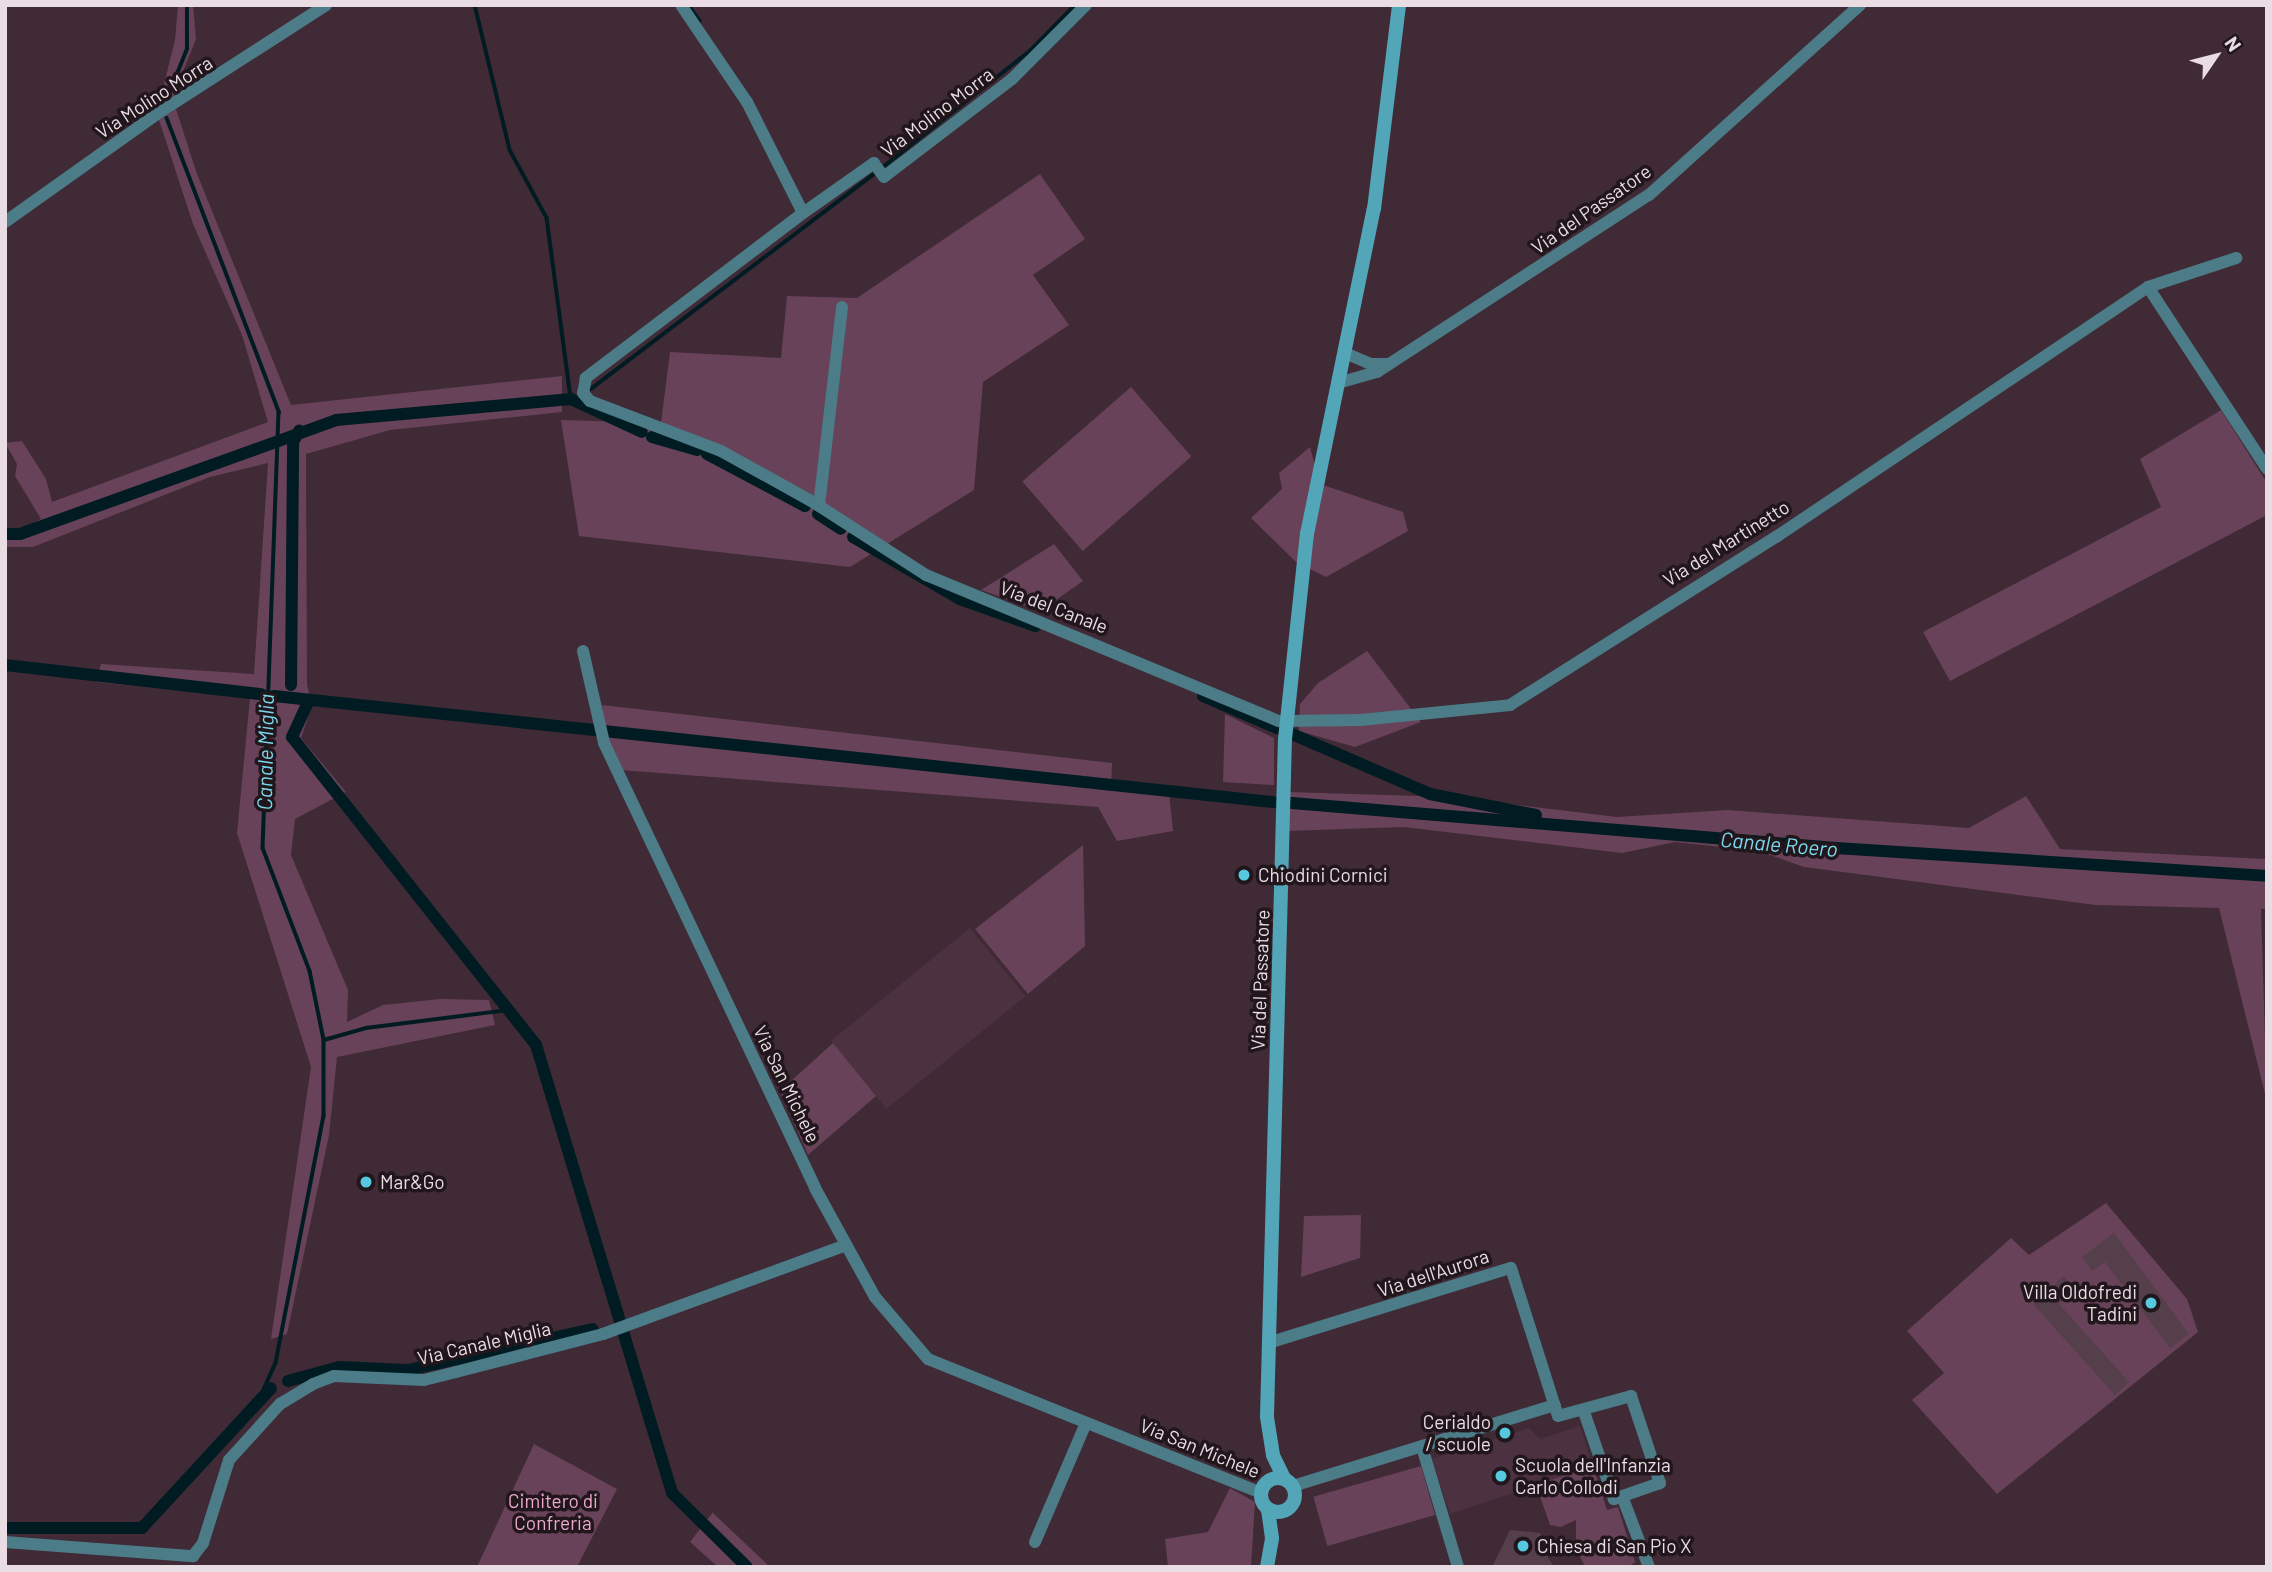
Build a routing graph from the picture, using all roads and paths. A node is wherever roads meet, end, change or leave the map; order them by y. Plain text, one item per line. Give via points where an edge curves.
1 (326, 5) edge
2 (681, 5) edge
3 (1086, 5) edge
4 (1399, 5) edge
5 (1860, 5) edge
6 (803, 213) junction
7 (5, 222) edge
8 (2236, 258) dead end
9 (2148, 287) junction
10 (842, 307) dead end
11 (1346, 353) junction
12 (1390, 364) junction
13 (1338, 383) junction
14 (590, 401) joint
15 (2267, 469) edge
16 (819, 506) junction
17 (583, 651) dead end
18 (1286, 722) junction
19 (846, 1245) junction
20 (1268, 1343) junction
21 (1555, 1405) junction
22 (1584, 1412) junction
23 (1086, 1423) junction
24 (1422, 1447) junction
25 (1273, 1455) junction
26 (1289, 1482) junction
27 (1263, 1488) junction
28 (1622, 1496) junction
29 (1268, 1509) junction
30 (1284, 1511) junction
31 (1272, 1538) junction
32 (5, 1542) edge
33 (1034, 1542) dead end
34 (195, 1561) edge
35 (1646, 1566) edge
36 (1267, 1567) edge
37 (1458, 1567) edge

1 - 7 street, Via Molino Morra via 157,114
2 - 6 street via 747,102
3 - 6 street, Via Molino Morra via 1012,79 884,177 874,163
4 - 11 street, Via del Passatore via 1374,209
5 - 12 street, Via del Passatore via 1648,195
6 - 14 street, Via Molino Morra via 586,378 583,393
8 - 9 street, Via del Martinetto
9 - 15 street
9 - 18 street, Via del Martinetto via 1776,537 1510,705
10 - 16 street
11 - 12 street via 1371,364
11 - 13 street, Via del Passatore
12 - 13 street, Via del Passatore
13 - 18 street, Via del Passatore via 1307,534
14 - 16 street, Via del Canale via 721,452
16 - 18 street, Via del Canale via 926,575
17 - 19 street, Via San Michele via 602,737
18 - 20 street, Via del Passatore
19 - 23 street, Via San Michele via 876,1297 928,1359
19 - 34 street, Via Canale Miglia via 621,1327 424,1380 334,1377 304,1389 280,1404 229,1460
20 - 21 street, Via dell'Aurora via 1511,1268
20 - 25 street, Via del Passatore via 1267,1416
21 - 22 street via 1559,1416
21 - 24 street
22 - 28 street via 1614,1499
22 - 28 street via 1631,1396 1660,1483
23 - 27 street, Via San Michele
23 - 33 street
24 - 26 street
24 - 37 street
25 - 26 street, Via del Passatore
25 - 27 street, Via del Passatore
26 - 27 street
26 - 30 street via 1295,1498
27 - 29 street
28 - 35 street
29 - 30 street
29 - 31 street
30 - 31 street
31 - 36 street
32 - 34 street, Via Canale Miglia

